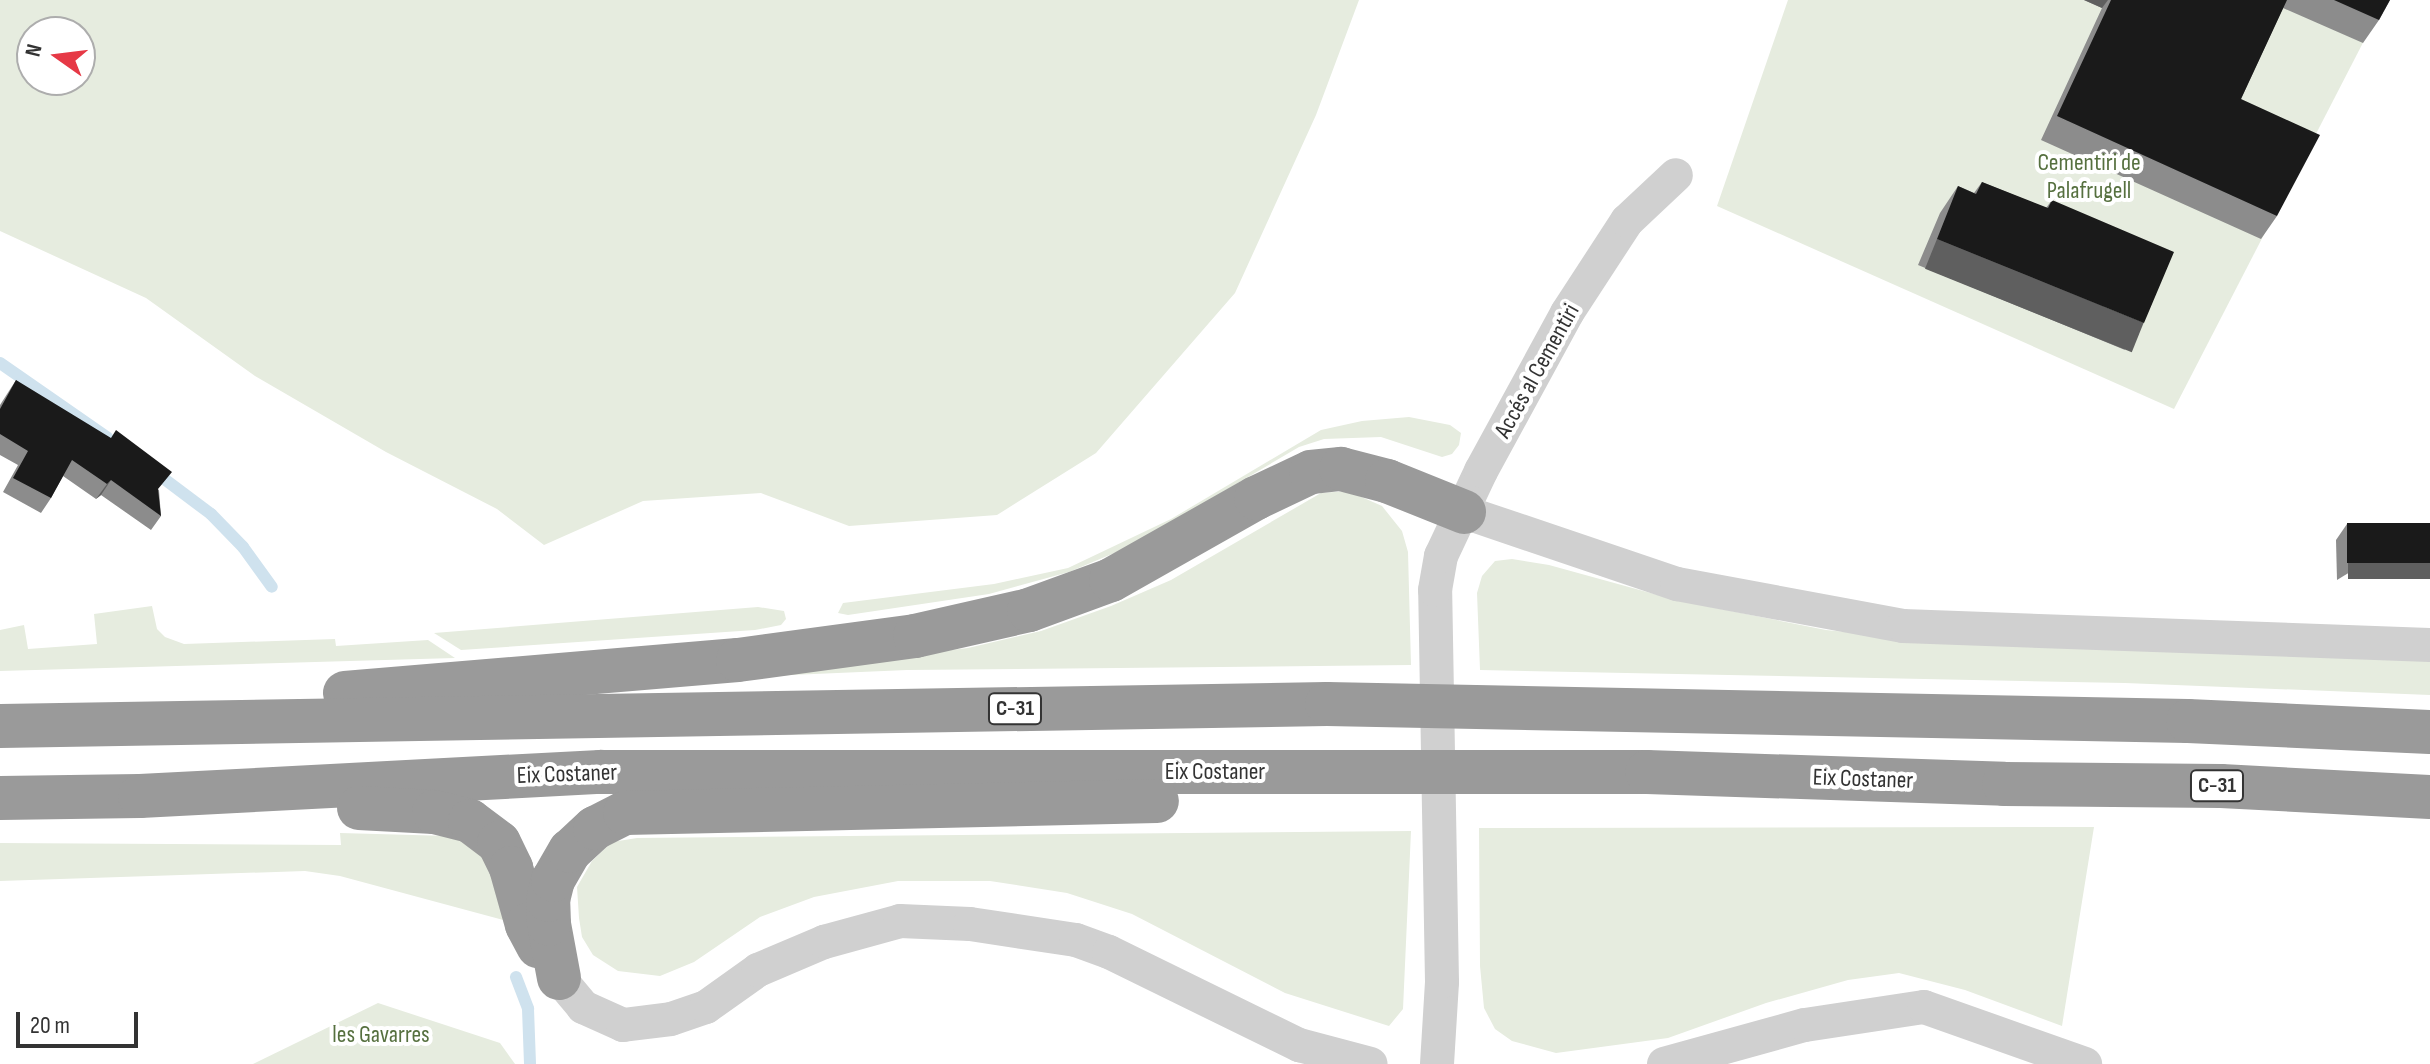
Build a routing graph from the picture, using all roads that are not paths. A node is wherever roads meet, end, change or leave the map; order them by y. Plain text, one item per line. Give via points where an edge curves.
1 (1676, 175) dead end
2 (1464, 512) junction
3 (2430, 645) edge
4 (0, 724) edge
5 (2430, 732) edge
6 (2004, 784) junction
7 (140, 796) junction
8 (2430, 797) edge
9 (0, 798) edge
10 (559, 978) junction
11 (1371, 1064) edge
12 (1437, 1064) edge
13 (1664, 1064) edge
14 (2085, 1064) edge

1 - 2 street, Accés al Cementiri via 1627,221 1567,313
2 - 3 street via 1677,584 1903,626
2 - 4 highway via 1387,481 1341,469 1311,472 1111,580 1029,610 915,636 738,660
2 - 12 street, Accés al Cementiri via 1441,556 1435,590 1442,982
4 - 5 highway, C-31 via 1327,704 2188,721
6 - 7 highway, Eix Costaner / C-31 via 1647,772 600,772
6 - 8 highway, Eix Costaner / C-31 via 2221,786
6 - 10 highway via 625,813 595,828 570,851 553,880 549,924
7 - 9 highway, Eix Costaner / C-31
7 - 10 highway via 434,812 470,821 499,843 527,925
10 - 11 street via 583,1007 623,1025 671,1019 706,1007 758,970 824,942 900,921 970,924 1076,940 1299,1045
13 - 14 street via 1805,1025 1924,1007

